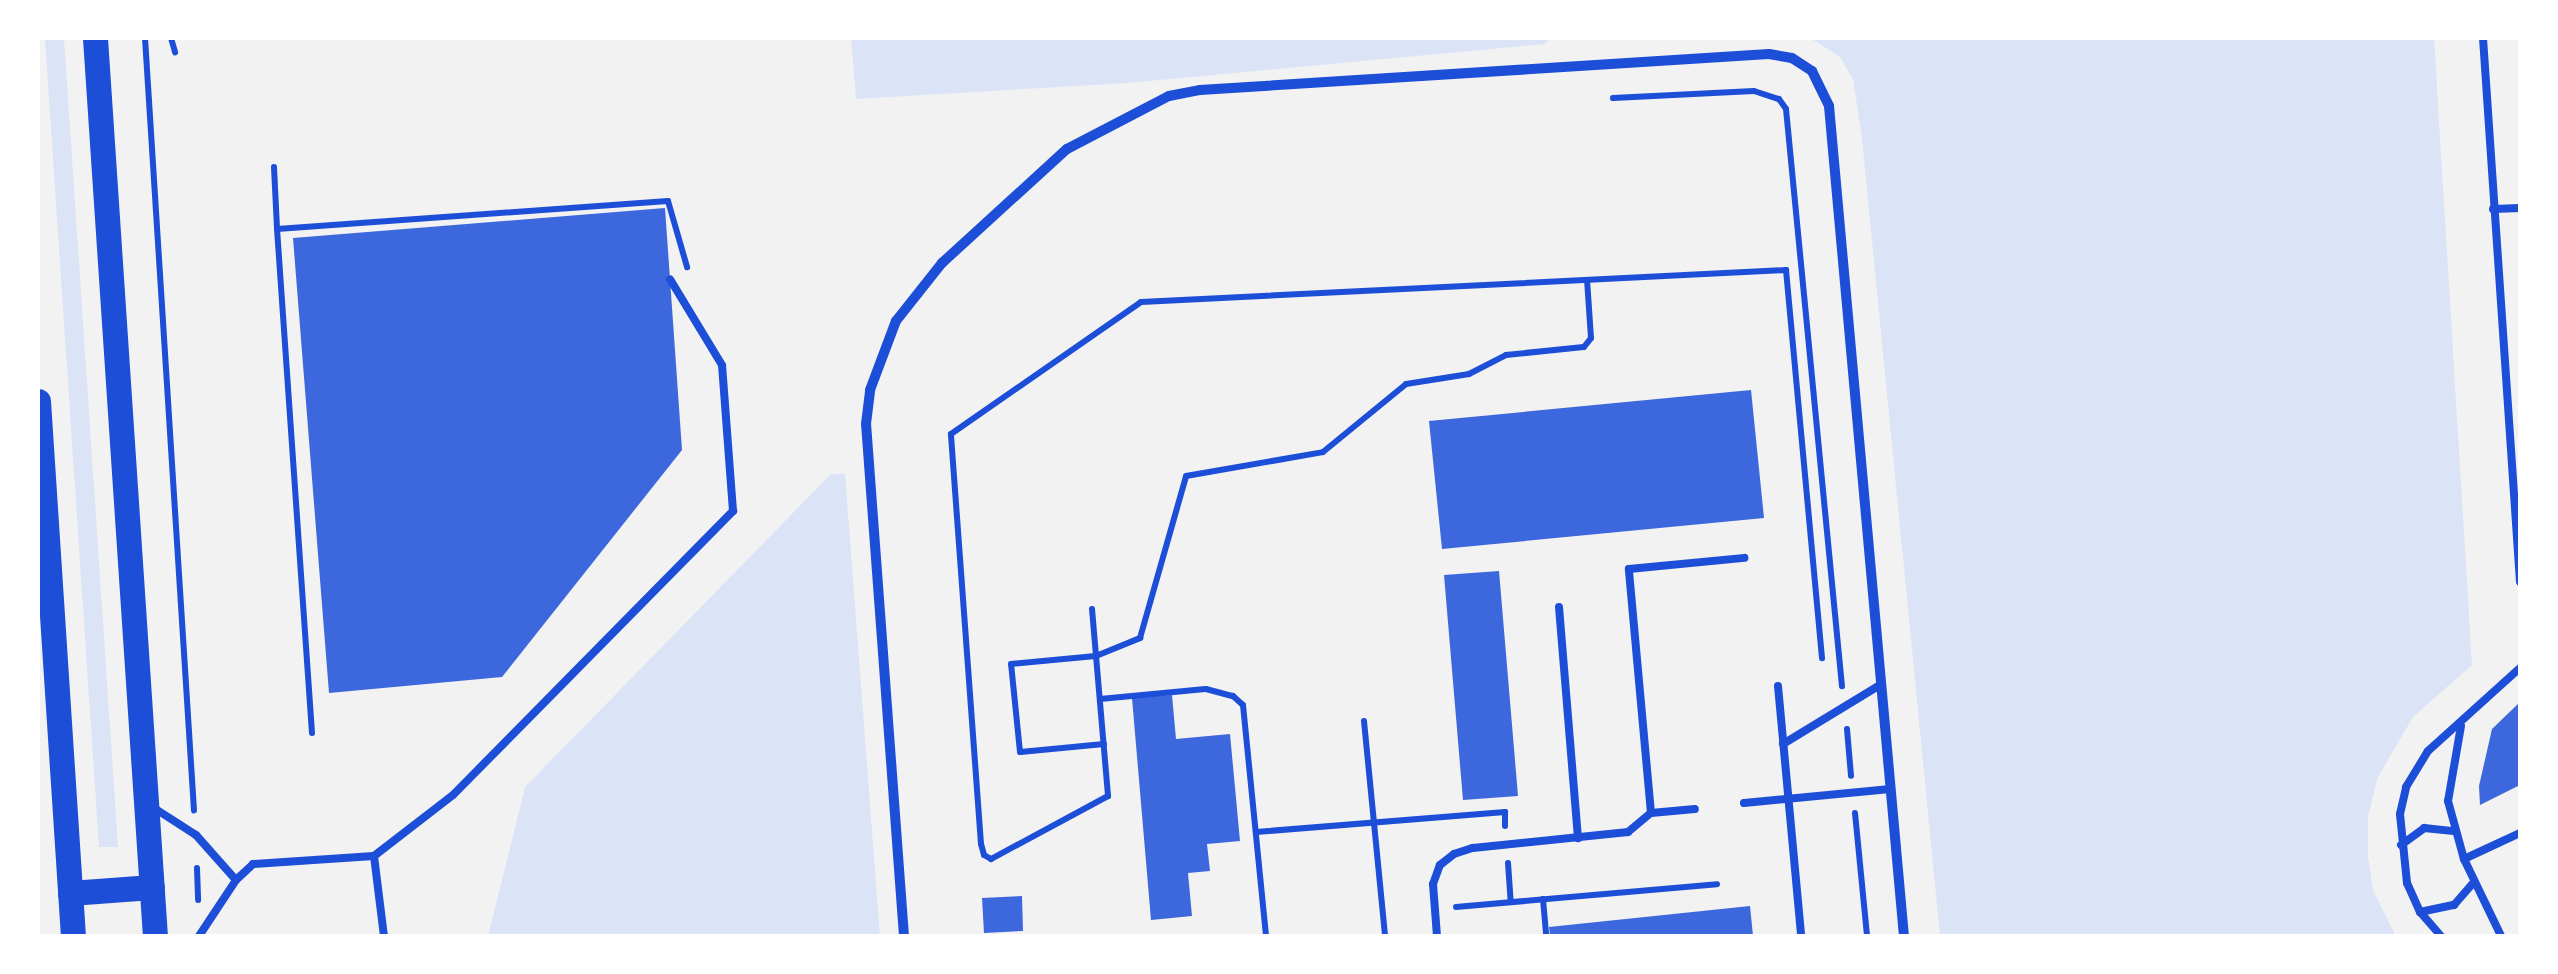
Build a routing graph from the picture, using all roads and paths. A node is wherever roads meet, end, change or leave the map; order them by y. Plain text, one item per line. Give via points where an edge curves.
1 (95, 38) edge
2 (145, 38) edge
3 (171, 38) edge
4 (2483, 38) edge
5 (174, 52) dead end
6 (1612, 98) dead end
7 (274, 166) dead end
8 (2520, 208) edge
9 (2493, 210) junction
10 (277, 229) junction
11 (689, 275) dead end
12 (670, 279) dead end
13 (1588, 280) junction
14 (38, 400) edge
15 (1744, 558) dead end
16 (2520, 582) edge
17 (1559, 607) dead end
18 (1092, 610) dead end
19 (1096, 656) junction
20 (1822, 658) dead end
21 (2520, 668) edge
22 (1880, 685) junction
23 (1778, 686) dead end
24 (1100, 699) junction
25 (1844, 706) junction
26 (1364, 722) dead end
27 (2461, 726) junction
28 (312, 733) dead end
29 (1104, 744) junction
30 (1783, 744) junction
31 (1890, 788) junction
32 (1853, 792) junction
33 (1788, 798) junction
34 (1744, 803) dead end
35 (147, 804) junction
36 (1695, 808) dead end
37 (1505, 812) dead end
38 (1651, 813) junction
39 (1374, 822) junction
40 (2454, 831) junction
41 (1256, 832) junction
42 (2520, 834) edge
43 (196, 835) junction
44 (1578, 838) junction
45 (2400, 845) junction
46 (374, 856) junction
47 (2464, 859) junction
48 (236, 880) junction
49 (2474, 882) junction
50 (1717, 884) dead end
51 (152, 887) junction
52 (70, 893) junction
53 (1543, 899) junction
54 (198, 903) dead end
55 (1435, 909) junction
56 (2420, 912) junction
57 (73, 936) edge
58 (155, 936) edge
59 (200, 936) edge
60 (384, 936) edge
61 (904, 936) edge
62 (1266, 936) edge
63 (1385, 936) edge
64 (1437, 936) edge
65 (1546, 936) edge
66 (1800, 936) edge
67 (1866, 936) edge
68 (1904, 936) edge
69 (2441, 936) edge
70 (2501, 936) edge

1 - 35 main road
2 - 43 path
3 - 5 path
4 - 9 lane
6 - 25 path via 1754,91 1779,99 1786,109
7 - 10 path
8 - 9 lane
9 - 16 lane
10 - 11 path via 668,201
10 - 28 path
12 - 46 lane via 722,365 733,511 453,794
13 - 19 path via 1591,338 1584,347 1506,355 1470,374 1406,384 1323,452 1186,476 1140,638
13 - 20 path via 1786,270
13 - 29 path via 1142,302 951,434 984,855 998,856 1108,796
14 - 52 main road
15 - 38 lane via 1630,569
17 - 44 lane
18 - 19 path
19 - 24 path
19 - 29 path via 1011,664 1020,752
21 - 27 lane
22 - 25 lane
22 - 31 street
22 - 61 street via 1828,106 1812,71 1769,54 1169,96 1067,149 942,263 896,321 870,390 867,463
23 - 30 lane
24 - 29 path
24 - 41 path via 1206,689 1233,696 1246,718
25 - 30 lane
25 - 32 path
26 - 39 path
27 - 40 lane via 2448,801
27 - 45 lane via 2428,751 2406,786
30 - 33 lane
31 - 32 lane
31 - 68 street
32 - 33 lane
32 - 67 path
33 - 34 lane
33 - 66 lane
35 - 43 lane
35 - 51 main road
36 - 38 lane
37 - 39 path
38 - 44 lane via 1628,832
39 - 41 path
39 - 63 path
40 - 45 lane via 2424,828
40 - 47 lane
41 - 62 path
42 - 47 lane
43 - 48 lane
43 - 54 path
44 - 55 lane via 1454,854 1433,884
45 - 56 lane
46 - 48 lane via 253,864
46 - 60 lane
47 - 49 lane
48 - 59 lane
49 - 56 lane via 2454,906
49 - 70 lane
50 - 53 path
51 - 52 main road
51 - 58 main road
52 - 57 main road
53 - 55 path
53 - 65 path
55 - 64 lane
56 - 69 lane

